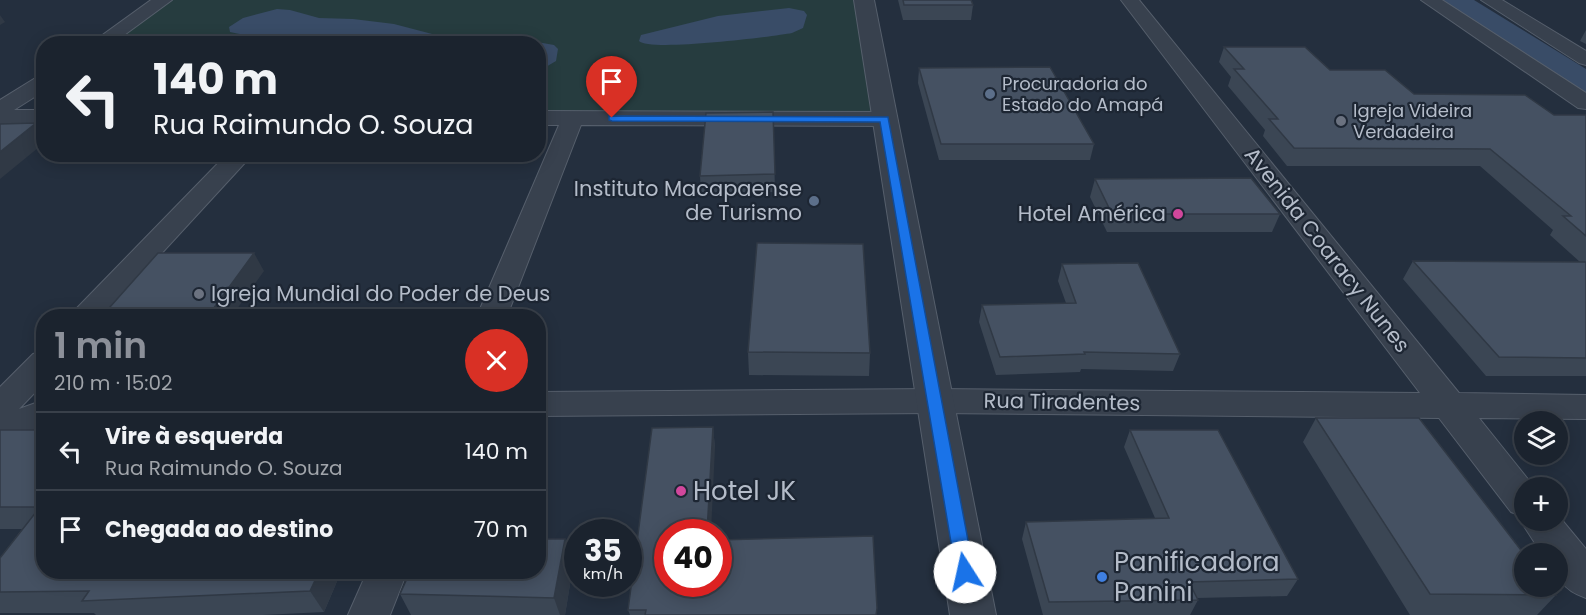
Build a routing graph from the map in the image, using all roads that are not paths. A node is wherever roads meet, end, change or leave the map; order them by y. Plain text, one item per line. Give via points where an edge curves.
1 (163, 0) edge
2 (864, 0) edge
3 (1131, 0) edge
4 (1430, 0) edge
5 (1490, 0) edge
6 (111, 36) edge
7 (1586, 59) edge
8 (36, 86) edge
9 (1586, 103) edge
10 (0, 110) edge
11 (0, 117) edge
12 (36, 117) edge
13 (546, 118) edge
14 (573, 118) junction
15 (885, 119) junction
16 (233, 162) edge
17 (94, 309) edge
18 (495, 309) edge
19 (36, 372) edge
20 (935, 401) junction
21 (546, 404) edge
22 (1449, 406) junction
23 (1586, 407) edge
24 (36, 408) edge
25 (36, 413) edge
26 (0, 415) edge
27 (1514, 488) edge
28 (1548, 531) edge
29 (384, 579) edge
30 (1586, 580) edge
31 (369, 615) edge
32 (973, 615) edge

1 - 6 street
2 - 15 street
3 - 22 street, Avenida Coaracy Nunes
4 - 9 street
5 - 7 street
8 - 10 street
11 - 12 street
13 - 14 street
14 - 15 street
14 - 18 street
15 - 20 street
16 - 17 street
19 - 26 street
20 - 21 street, Rua Tiradentes
20 - 22 street, Rua Tiradentes
20 - 32 street
22 - 23 street, Rua Tiradentes
22 - 27 street, Avenida Coaracy Nunes
24 - 26 street
25 - 26 street
28 - 30 street
29 - 31 street

